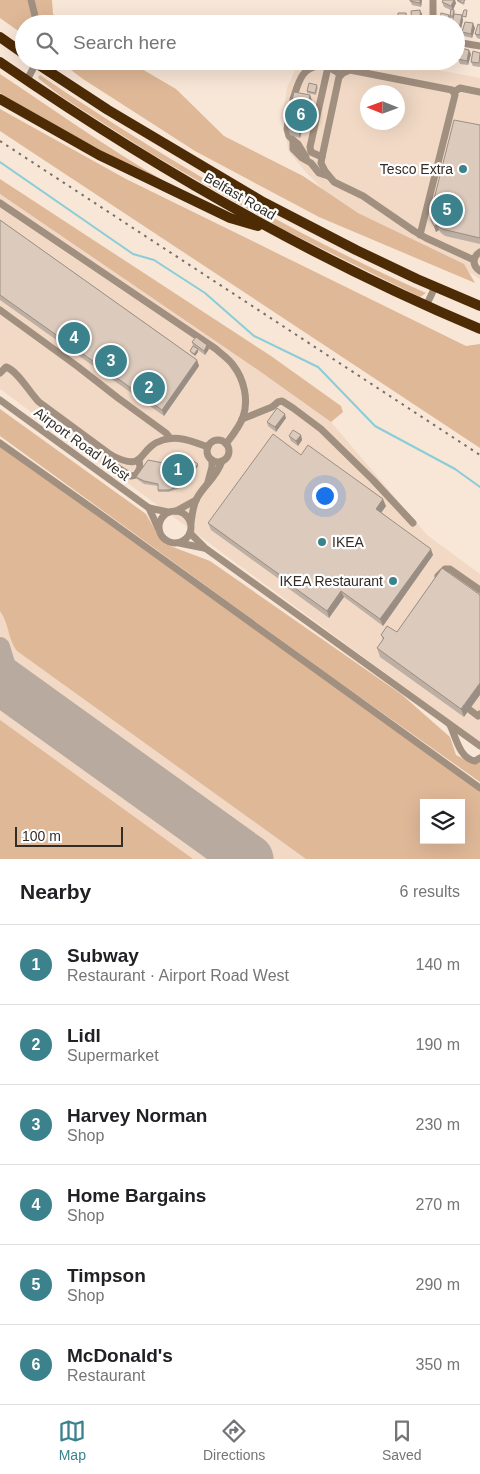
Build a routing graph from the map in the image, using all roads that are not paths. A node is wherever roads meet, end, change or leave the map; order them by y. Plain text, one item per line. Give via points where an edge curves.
1 (30, 0) edge
2 (433, 0) edge
3 (35, 15) edge
4 (434, 15) edge
5 (0, 37) edge
6 (465, 44) edge
7 (480, 46) edge
8 (15, 48) edge
9 (0, 62) edge
10 (31, 70) edge
11 (47, 70) edge
12 (306, 70) edge
13 (327, 70) edge
14 (334, 70) edge
15 (341, 75) junction
16 (27, 80) junction
17 (297, 89) junction
18 (454, 92) junction
19 (480, 92) edge
20 (301, 96) edge
21 (0, 99) edge
22 (322, 157) junction
23 (329, 177) junction
24 (0, 204) edge
25 (273, 231) junction
26 (420, 235) junction
27 (480, 252) edge
28 (474, 260) junction
29 (480, 271) edge
30 (435, 287) junction
31 (426, 306) junction
32 (480, 306) edge
33 (0, 310) edge
34 (480, 329) edge
35 (2, 369) edge
36 (0, 400) edge
37 (242, 419) junction
38 (170, 438) junction
39 (0, 443) edge
40 (226, 444) junction
41 (208, 447) junction
42 (111, 455) junction
43 (139, 460) junction
44 (212, 460) junction
45 (222, 461) junction
46 (208, 483) junction
47 (196, 500) junction
48 (149, 508) junction
49 (176, 511) junction
50 (168, 512) junction
51 (191, 522) junction
52 (413, 523) dead end
53 (158, 528) junction
54 (190, 533) junction
55 (180, 543) junction
56 (205, 548) junction
57 (434, 582) edge
58 (480, 590) edge
59 (470, 710) dead end
60 (480, 714) edge
61 (449, 724) junction
62 (480, 746) edge
63 (480, 758) edge
64 (480, 788) edge

1 - 3 street
2 - 4 street
5 - 8 highway
6 - 7 street
9 - 16 highway, Belfast Road
10 - 16 street
11 - 30 highway, Belfast Road via 263,202
12 - 17 street
13 - 22 street via 310,147 312,152
14 - 15 street
15 - 18 street via 350,70
15 - 22 street
16 - 25 highway, Belfast Road via 152,161
17 - 20 street via 301,90
17 - 23 street via 288,133 294,149 319,173
18 - 19 street via 460,88
18 - 26 street
21 - 25 highway via 203,206
22 - 23 street via 321,163
23 - 26 street via 381,207
24 - 37 street via 228,360 243,383 246,397
25 - 31 highway, Belfast Road
26 - 28 street
27 - 28 street
28 - 29 street
30 - 31 street
30 - 32 highway, Belfast Road
31 - 34 highway, Belfast Road
33 - 38 street
35 - 42 street via 18,377 39,402
36 - 48 street, Airport Road West
37 - 40 street
37 - 52 street via 282,401 321,429
38 - 41 street
38 - 43 street via 153,444
39 - 64 street
40 - 41 street via 216,440
40 - 45 street via 228,454
41 - 44 street
42 - 43 street via 122,461
42 - 43 street via 115,466 132,476 140,468
44 - 45 street
44 - 46 street
45 - 46 street
46 - 47 street
47 - 49 street
47 - 51 street
48 - 50 street, Airport Road West
48 - 53 street, Airport Road West
49 - 50 street
49 - 51 street
50 - 53 street
51 - 54 street
53 - 55 street via 165,541
54 - 55 street
54 - 56 street
55 - 56 street
56 - 61 street
57 - 58 street via 448,568
59 - 60 street via 478,716
61 - 62 street
61 - 63 street via 467,758 475,761

